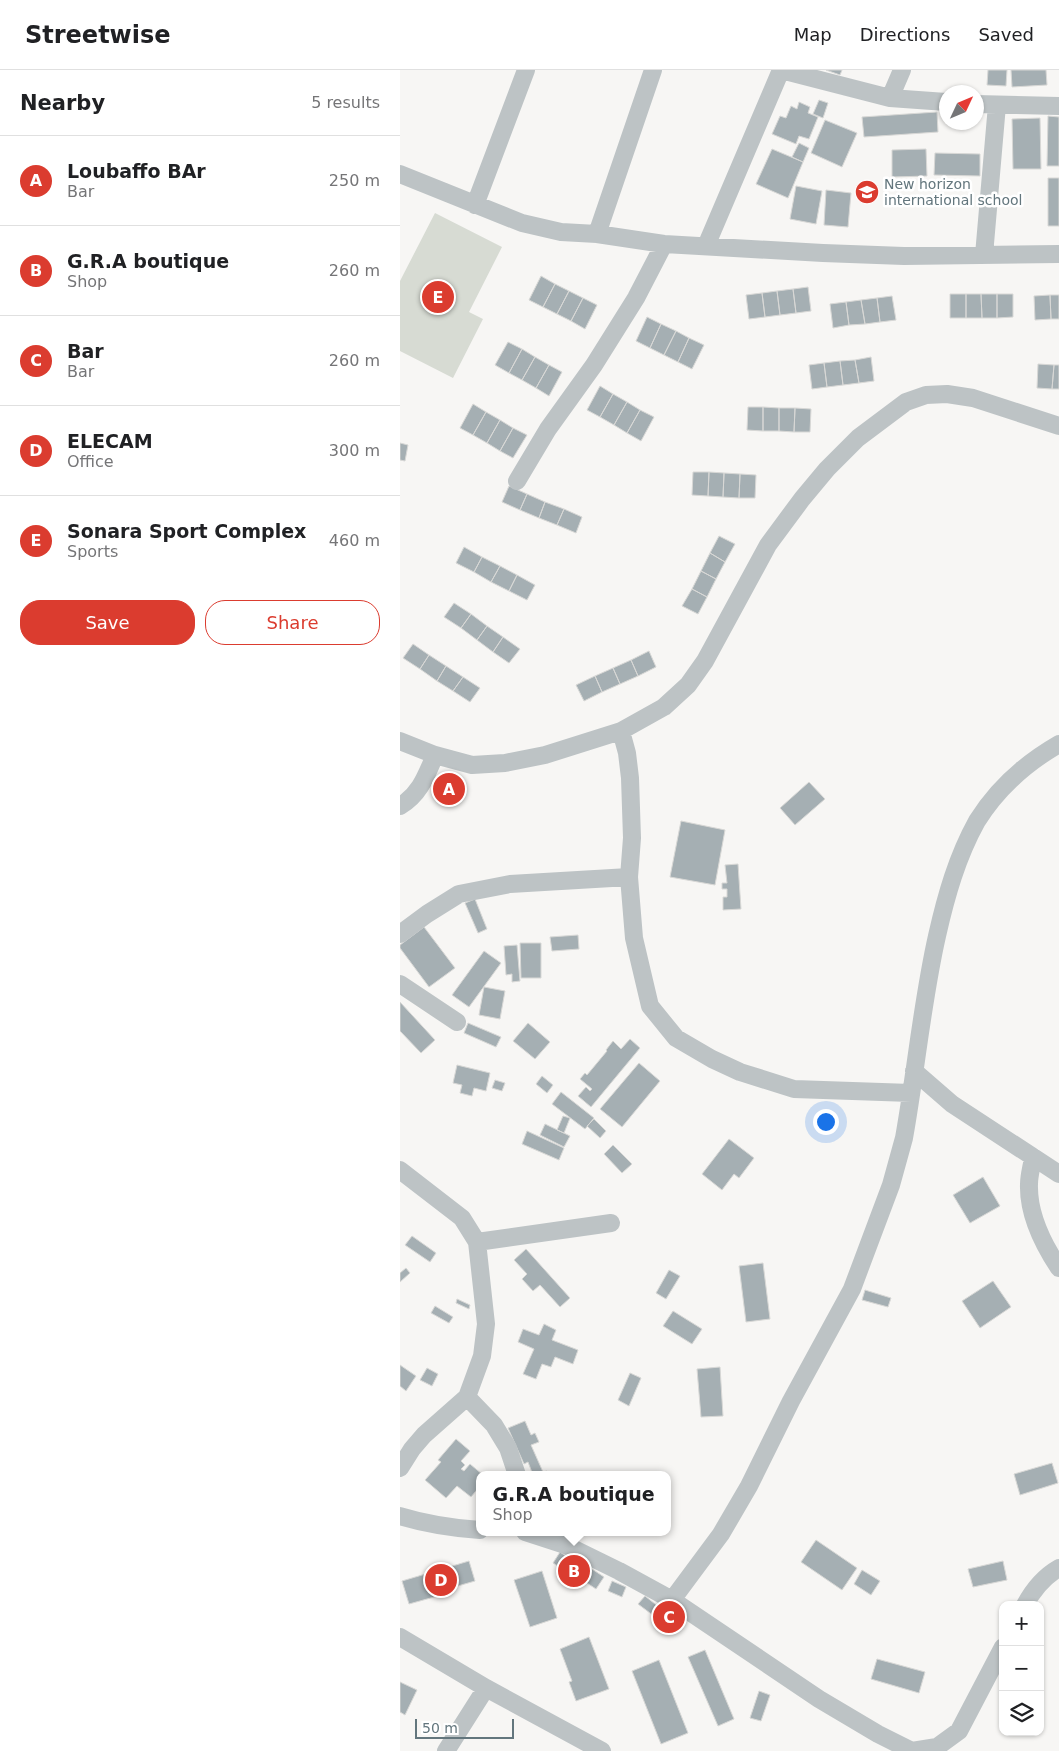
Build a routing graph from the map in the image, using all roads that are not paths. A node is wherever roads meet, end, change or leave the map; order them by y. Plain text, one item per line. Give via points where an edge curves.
1 (526, 70) edge
2 (652, 70) edge
3 (781, 70) edge
4 (902, 70) edge
5 (890, 98) junction
6 (939, 102) edge
7 (984, 104) edge
8 (996, 105) junction
9 (1059, 106) edge
10 (400, 174) edge
11 (475, 205) junction
12 (597, 234) junction
13 (664, 244) junction
14 (706, 246) junction
15 (1059, 254) edge
16 (984, 255) junction
17 (1059, 426) edge
18 (518, 482) dead end
19 (621, 732) junction
20 (400, 741) edge
21 (1059, 744) edge
22 (435, 755) junction
23 (400, 806) edge
24 (629, 877) junction
25 (400, 934) edge
26 (400, 984) edge
27 (458, 1022) dead end
28 (914, 1071) junction
29 (911, 1093) junction
30 (1033, 1157) junction
31 (400, 1170) edge
32 (1059, 1174) edge
33 (611, 1223) dead end
34 (477, 1242) junction
35 (1059, 1268) edge
36 (467, 1396) junction
37 (400, 1468) edge
38 (516, 1471) edge
39 (400, 1516) edge
40 (476, 1530) edge
41 (537, 1536) edge
42 (1059, 1568) edge
43 (672, 1600) junction
44 (1027, 1601) edge
45 (400, 1637) edge
46 (999, 1655) edge
47 (486, 1688) junction
48 (446, 1751) edge
49 (602, 1751) edge

1 - 11 street
2 - 12 street
3 - 5 street
3 - 14 street
4 - 5 street
5 - 6 street
7 - 8 street
8 - 9 street
8 - 16 street
10 - 11 street
11 - 12 street via 522,224 561,232
12 - 13 street
13 - 14 street
13 - 18 street via 626,315 548,429
14 - 16 street via 904,256
15 - 16 street
17 - 19 street via 973,398 926,395 906,402 858,438 802,499 768,545 705,661 688,685 664,707
19 - 22 street via 545,756 505,763 472,765
19 - 24 street via 630,778 632,838
20 - 22 street
21 - 28 street via 1023,768 1003,788 978,821 962,853 949,884 929,968
22 - 23 street via 424,783
24 - 25 street via 510,884 459,894
24 - 29 street via 634,938 650,1006 676,1038 740,1072 794,1089
26 - 27 street
28 - 29 street
28 - 30 street via 952,1104
29 - 43 street via 899,1160 852,1289 749,1486 721,1534
30 - 32 street
30 - 35 street via 1029,1185 1032,1207 1039,1233
31 - 34 street via 462,1218
33 - 34 street
34 - 36 street via 485,1305 485,1343
36 - 37 street via 424,1435
36 - 38 street via 494,1424 508,1448
39 - 40 street via 427,1524
41 - 43 street via 568,1546
42 - 44 street via 1050,1573
43 - 46 street via 819,1699 912,1751 938,1747 960,1731
45 - 47 street
47 - 48 street
47 - 49 street

